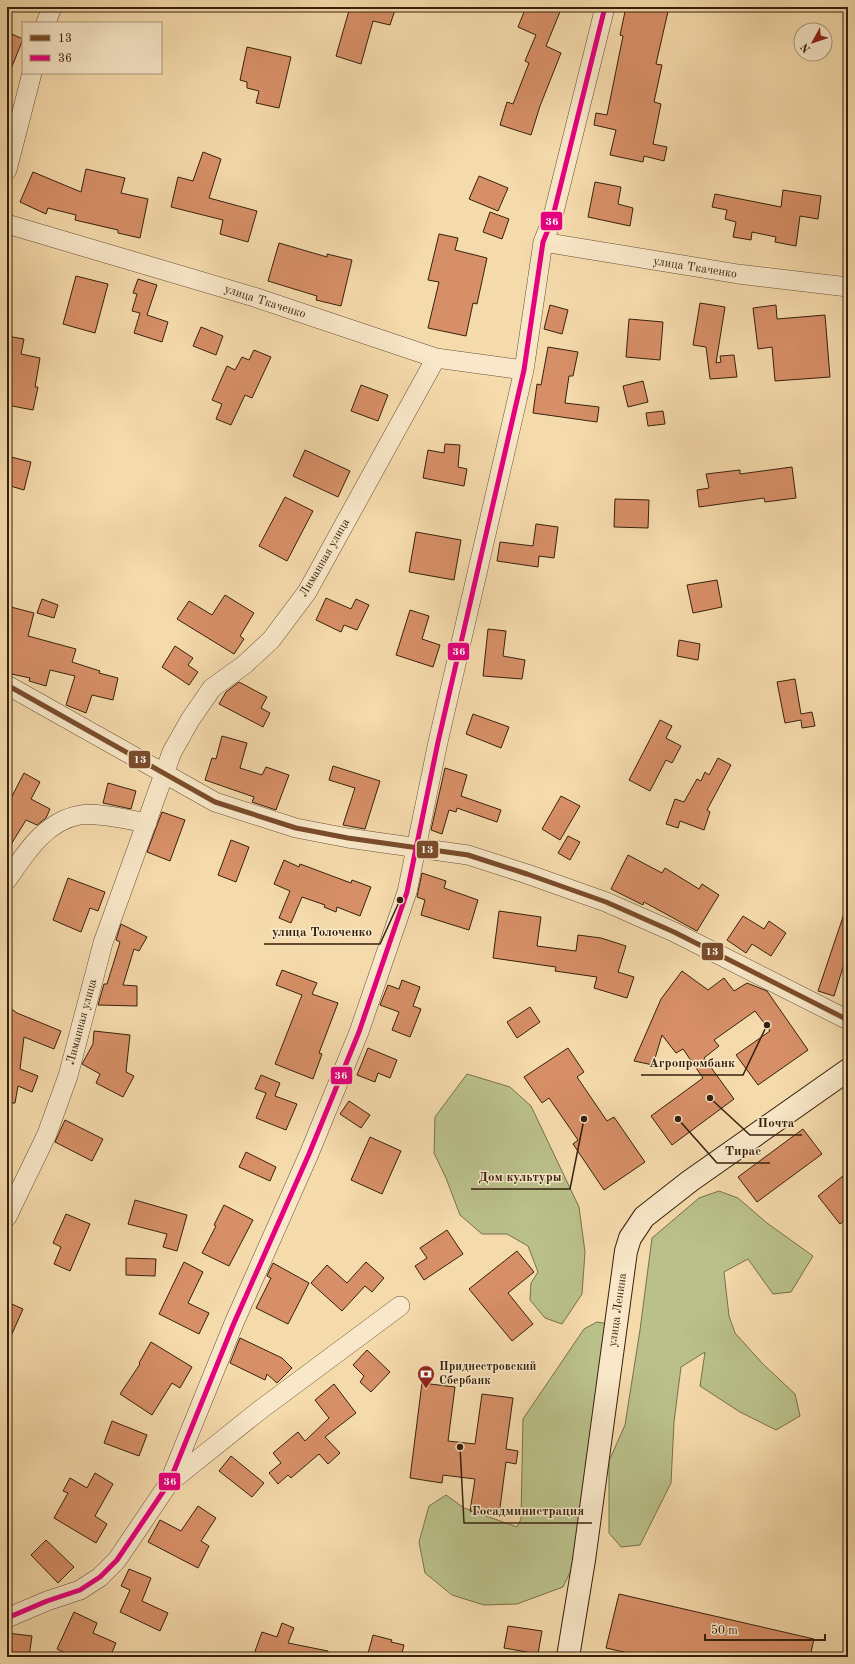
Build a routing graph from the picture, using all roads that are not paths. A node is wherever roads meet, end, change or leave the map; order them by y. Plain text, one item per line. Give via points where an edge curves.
1 (52, 7) edge
2 (605, 7) edge
3 (46, 22) edge
4 (32, 74) edge
5 (7, 170) edge
6 (7, 224) edge
7 (543, 242) junction
8 (848, 287) edge
9 (436, 358) junction
10 (524, 370) junction
11 (7, 685) edge
12 (163, 774) junction
13 (147, 823) junction
14 (416, 848) junction
15 (7, 880) edge
16 (848, 1020) edge
17 (848, 1070) edge
18 (7, 1217) edge
19 (400, 1306) dead end
20 (169, 1483) junction
21 (7, 1618) edge
22 (568, 1657) edge

1 - 3 street
2 - 7 street via 552,220
4 - 5 street
6 - 9 street, улица Ткаченко via 254,297
7 - 8 street, улица Ткаченко via 738,274
7 - 10 street
9 - 10 street, улица Ткаченко
9 - 12 street, Лиманная улица via 307,592 271,640 244,665 212,688 190,720
10 - 14 street
11 - 12 street
12 - 13 street, Лиманная улица
12 - 14 street via 215,802 296,828
13 - 15 street via 80,815 64,821 45,831
13 - 18 street, Лиманная улица via 103,943 68,1076 47,1134
14 - 16 street via 468,855 606,902 674,932
14 - 20 street via 407,892 359,1032 309,1154 234,1323
17 - 22 street, улица Ленина via 690,1181 644,1217 630,1238 626,1251 584,1560
19 - 20 street via 260,1410
20 - 21 street via 117,1560 100,1577 80,1590

